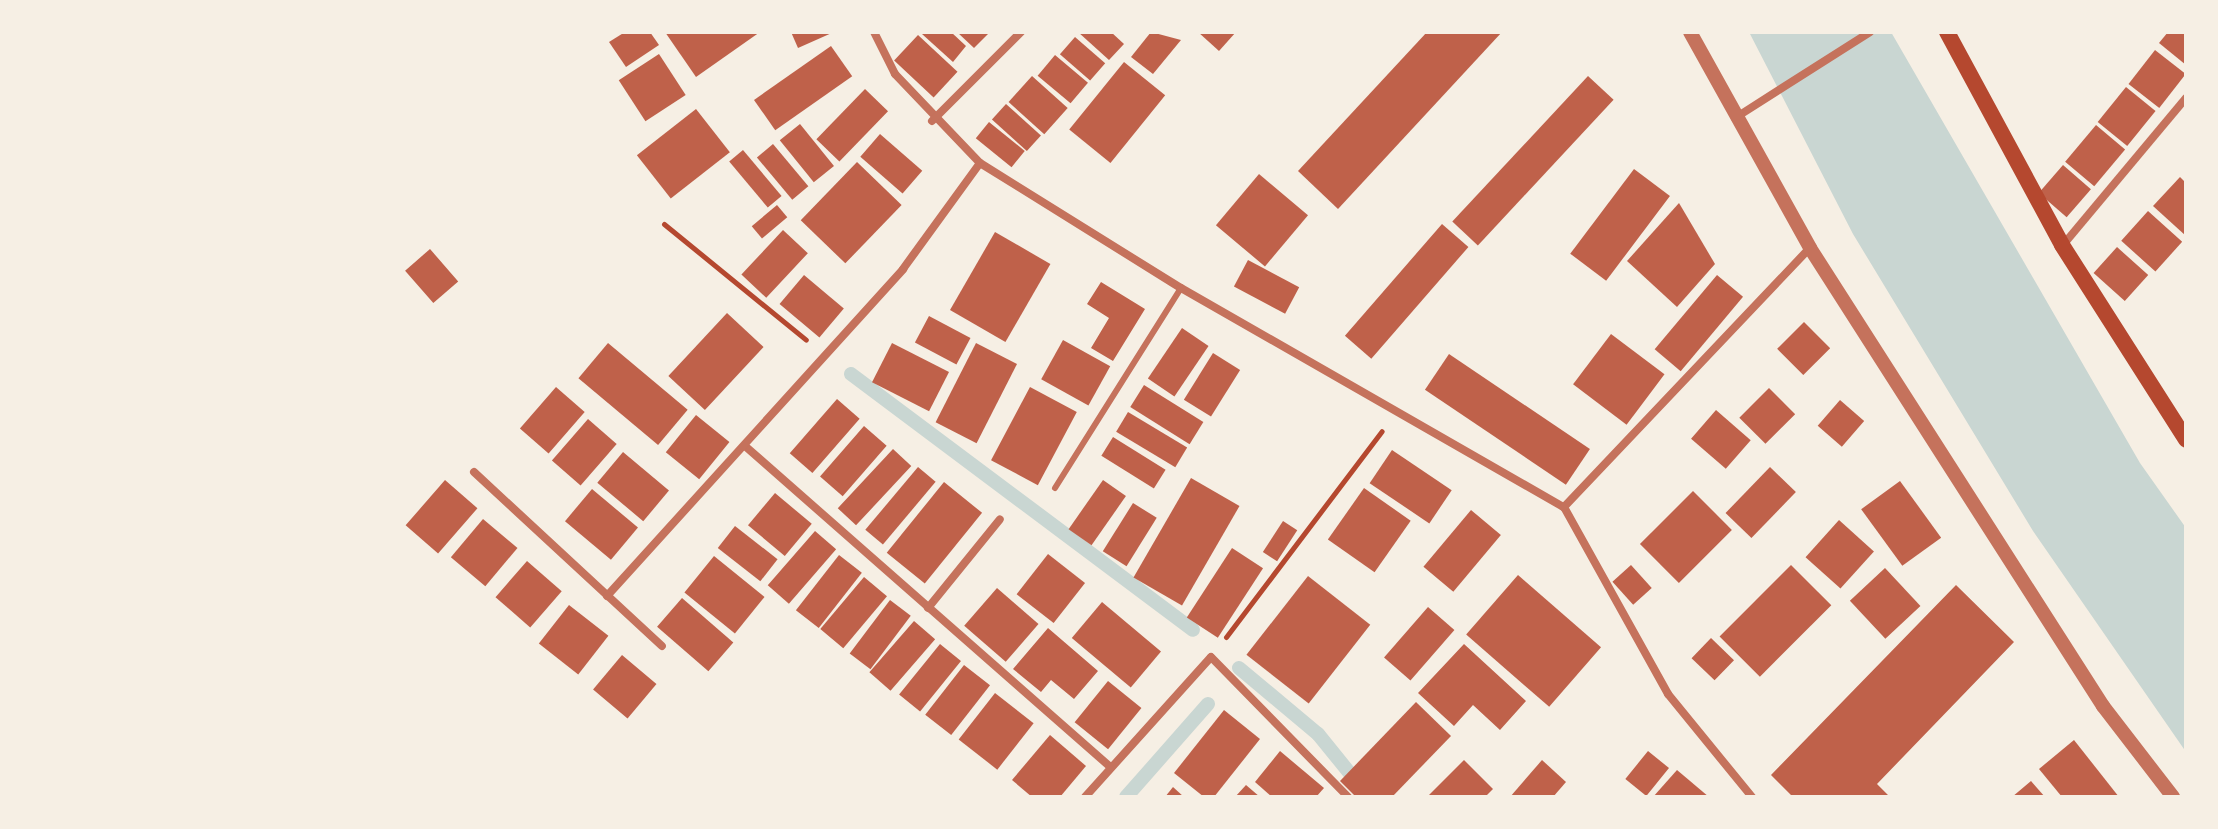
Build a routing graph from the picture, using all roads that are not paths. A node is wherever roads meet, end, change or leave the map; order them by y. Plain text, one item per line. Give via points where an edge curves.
1 (874, 32) edge
2 (1021, 32) edge
3 (1690, 32) edge
4 (1870, 32) edge
5 (1947, 32) edge
6 (2186, 98) edge
7 (1734, 119) junction
8 (932, 121) junction
9 (980, 163) junction
10 (2062, 245) junction
11 (1810, 248) junction
12 (1181, 288) junction
13 (2186, 440) edge
14 (745, 446) junction
15 (474, 472) dead end
16 (1055, 488) dead end
17 (1564, 507) junction
18 (1000, 519) dead end
19 (607, 596) junction
20 (928, 608) junction
21 (662, 646) dead end
22 (1110, 767) junction
23 (1085, 797) edge
24 (1348, 797) edge
25 (1752, 797) edge
26 (2173, 797) edge

1 - 8 street via 895,74
2 - 8 street
3 - 7 street
4 - 7 street
5 - 10 main road
6 - 10 street
7 - 11 street
8 - 9 street
9 - 12 street
9 - 14 street via 903,269 821,353
10 - 13 main road
11 - 17 street
11 - 26 street via 2103,706
12 - 16 lane
12 - 17 street
14 - 19 street
14 - 20 street
15 - 19 street
17 - 25 street via 1668,694
18 - 20 street
19 - 21 street
20 - 22 street
22 - 23 street
22 - 24 street via 1211,657

